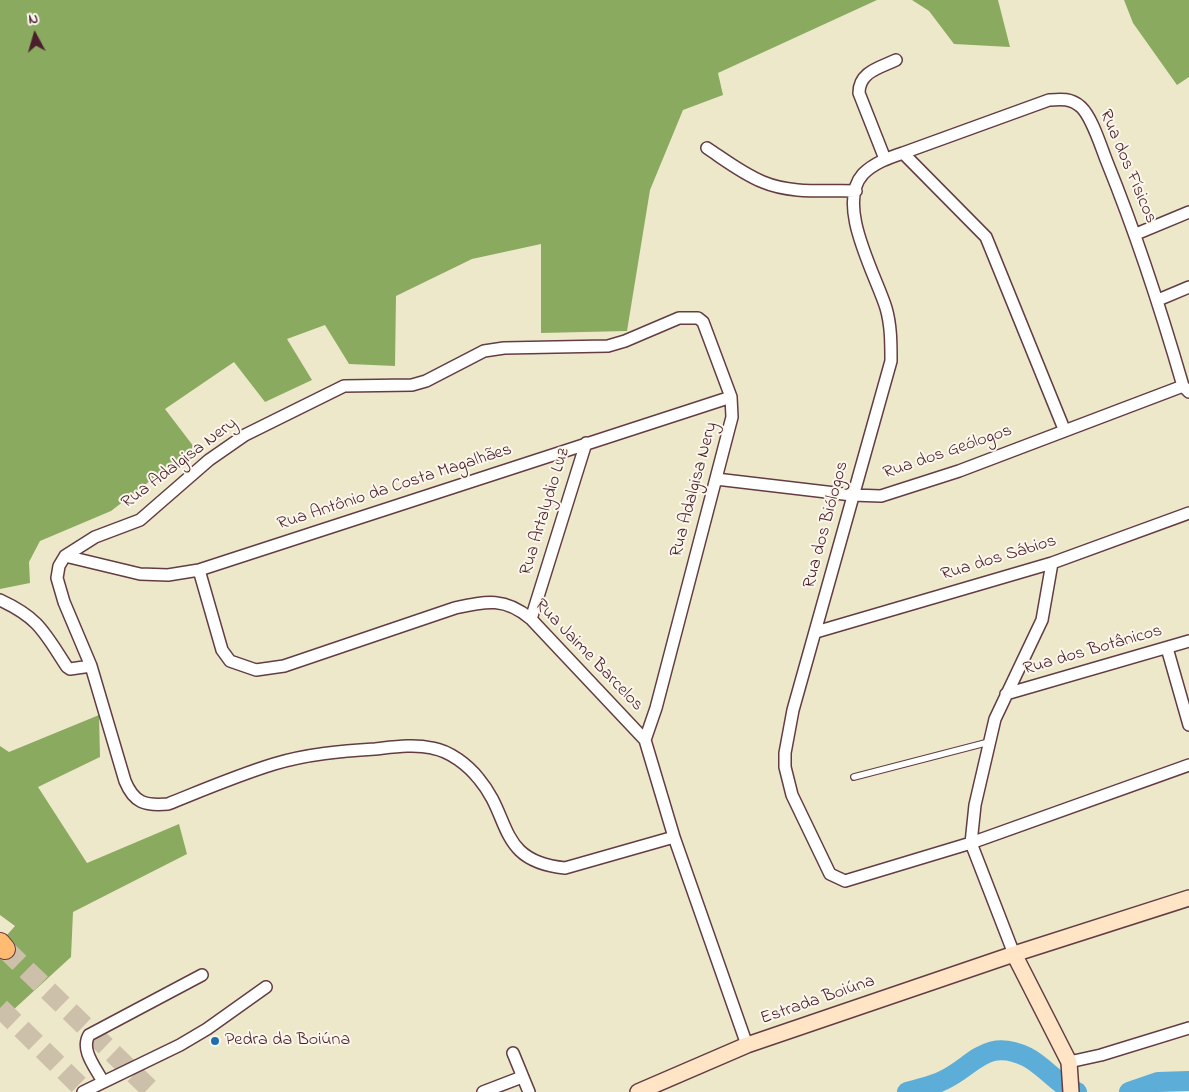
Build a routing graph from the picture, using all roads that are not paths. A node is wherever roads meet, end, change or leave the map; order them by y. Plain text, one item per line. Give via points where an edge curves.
1 (896, 60) dead end
2 (707, 148) dead end
3 (903, 153) junction
4 (885, 159) junction
5 (856, 191) junction
6 (1189, 212) edge
7 (1136, 234) junction
8 (1189, 287) edge
9 (1158, 300) junction
10 (1186, 389) edge
11 (731, 397) junction
12 (1064, 429) junction
13 (586, 443) junction
14 (716, 479) junction
15 (852, 495) junction
16 (1189, 513) edge
17 (66, 556) junction
18 (1052, 563) junction
19 (199, 570) junction
20 (0, 600) edge
21 (531, 619) junction
22 (816, 632) junction
23 (1189, 641) edge
24 (1168, 648) junction
25 (91, 666) junction
26 (1006, 694) junction
27 (1189, 725) edge
28 (645, 740) junction
29 (990, 742) junction
30 (1189, 765) edge
31 (854, 776) dead end
32 (674, 837) junction
33 (971, 843) junction
34 (1189, 898) edge
35 (1014, 954) junction
36 (202, 975) dead end
37 (266, 987) dead end
38 (1189, 1028) edge
39 (748, 1045) junction
40 (513, 1053) dead end
41 (1069, 1064) junction
42 (522, 1077) junction
43 (103, 1082) junction
44 (83, 1092) edge
45 (483, 1092) edge
46 (529, 1092) edge
47 (638, 1092) edge
48 (1070, 1092) edge

1 - 4 street via 865,75 859,84 859,93
2 - 5 street via 764,183 791,189
3 - 4 street
3 - 7 street, Rua dos Físicos via 1049,100 1063,98 1074,101 1083,108 1096,134
3 - 12 street via 986,237
4 - 5 street via 862,176
5 - 15 street, Rua dos Biólogos via 853,205 857,229 886,308 891,361
6 - 7 street
7 - 9 street, Rua dos Físicos
8 - 9 street
9 - 10 street, Rua dos Físicos
10 - 12 street, Rua dos Geólogos
11 - 13 street, Rua Antônio da Costa Magalhães
11 - 14 street, Rua Adalgisa Nery via 730,430
11 - 17 street, Rua Adalgisa Nery via 704,322 698,318 679,318 608,346 484,351 419,383 358,384 330,392 245,435 209,460 140,520 95,538
12 - 15 street, Rua dos Geólogos via 959,471 891,493
13 - 19 street, Rua Antônio da Costa Magalhães
13 - 21 street, Rua Artalydio Luz
14 - 15 street, Rua dos Geólogos
14 - 28 street, Rua Adalgisa Nery
15 - 22 street, Rua dos Biólogos
16 - 18 street, Rua dos Sábios
17 - 19 street, Rua Antônio da Costa Magalhães via 140,574 168,575
17 - 25 street via 59,566 57,578
18 - 22 street, Rua dos Sábios
18 - 26 street via 1042,620
19 - 21 street, Rua Jaime Barcelos via 222,650 230,661 256,670 284,666 455,608 484,602 506,603
20 - 25 street via 24,611 38,623 67,667
21 - 28 street, Rua Jaime Barcelos
22 - 33 street, Rua dos Biólogos via 784,753 792,795 830,874 845,881 859,879
23 - 24 street, Rua dos Botânicos
24 - 26 street, Rua dos Botânicos
24 - 27 street
25 - 32 street via 130,795 141,802 168,804 276,763 331,752 407,746 434,748 468,766 490,796 512,844 546,866 564,868
26 - 29 street via 995,719
28 - 32 street, Rua Jaime Barcelos
29 - 31 lane
29 - 33 street via 975,805
30 - 33 street, Rua dos Biólogos
32 - 39 street, Rua Jaime Barcelos
33 - 35 street
34 - 35 street, Estrada Boiúna
35 - 39 street, Estrada Boiúna
35 - 41 street
36 - 43 street via 89,1036 85,1042 86,1049
37 - 43 street via 200,1033
38 - 41 street
39 - 47 street, Estrada Boiúna
40 - 42 street
41 - 48 street
42 - 45 street
42 - 46 street
43 - 44 street

